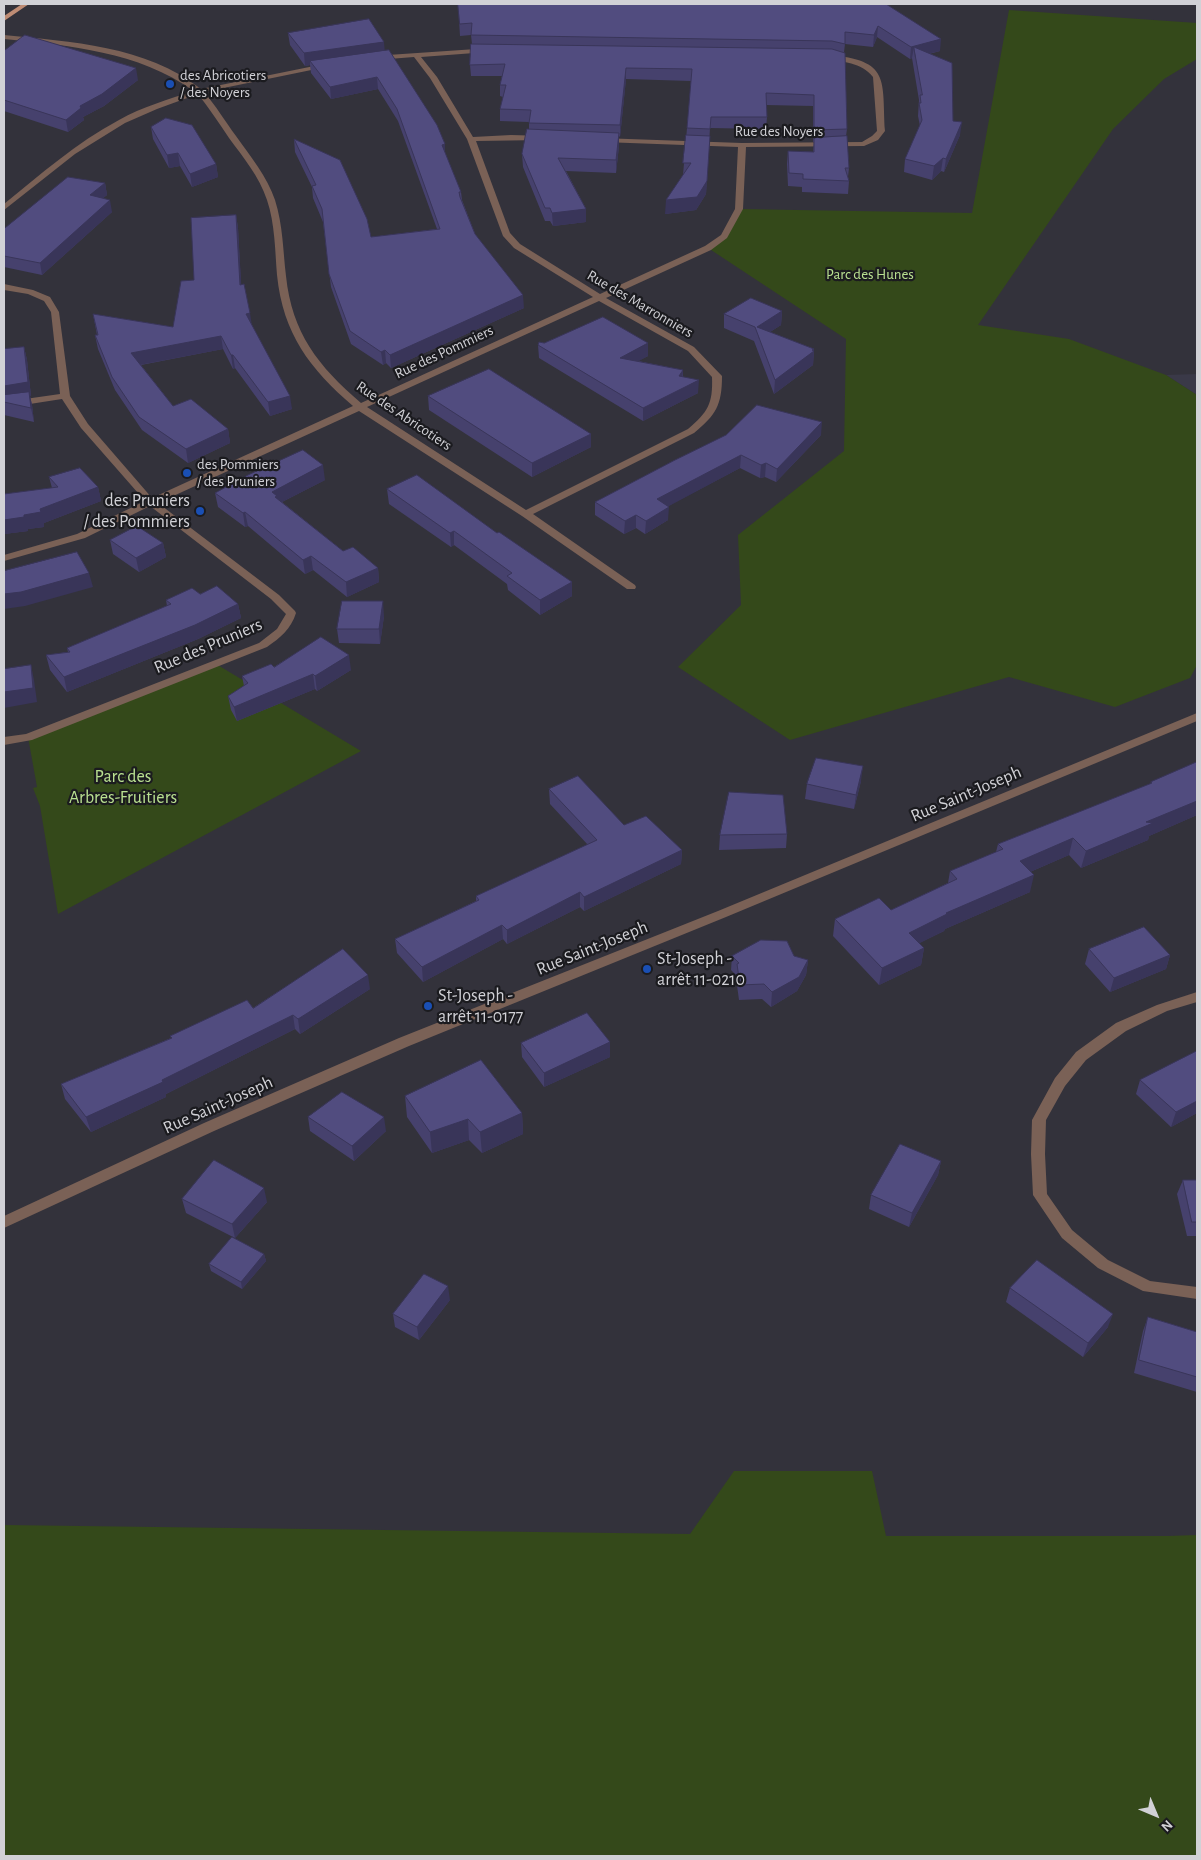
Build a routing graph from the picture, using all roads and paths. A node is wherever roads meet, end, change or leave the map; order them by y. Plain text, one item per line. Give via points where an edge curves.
1 (26, 4) edge
2 (4, 19) edge
3 (4, 37) edge
4 (496, 50) edge
5 (416, 55) junction
6 (821, 57) edge
7 (370, 58) edge
8 (332, 64) edge
9 (200, 91) junction
10 (471, 139) junction
11 (556, 139) edge
12 (593, 140) edge
13 (742, 145) junction
14 (4, 208) edge
15 (4, 287) edge
16 (599, 297) junction
17 (65, 396) junction
18 (4, 405) edge
19 (360, 407) junction
20 (151, 502) junction
21 (526, 514) junction
22 (4, 558) edge
23 (631, 588) dead end
24 (1197, 717) edge
25 (4, 742) edge
26 (1197, 997) edge
27 (4, 1222) edge
28 (1197, 1293) edge

1 - 2 main road
3 - 9 street, Rue des Abricotiers via 128,54 163,67
4 - 5 street
5 - 7 street
5 - 10 street, Rue des Marronniers
6 - 13 street, Rue des Noyers via 849,60 867,68 878,78 881,131 875,138 864,144
8 - 9 street
9 - 14 street via 154,107 98,135 72,152
9 - 19 street, Rue des Abricotiers via 258,172 272,206 285,302 296,334 315,365
10 - 11 street
10 - 16 street, Rue des Marronniers via 506,234 533,258
12 - 13 street, Rue des Noyers
13 - 16 street, Rue des Pommiers via 740,209 724,236 708,248
15 - 17 street, Rue des Pruniers via 47,299 55,312
16 - 19 street, Rue des Pommiers
16 - 21 street, Rue des Marronniers via 691,349 717,376 718,396 711,414 691,431
17 - 18 street
17 - 20 street, Rue des Pruniers via 84,426
19 - 20 street, Rue des Pommiers
19 - 21 street, Rue des Abricotiers
20 - 22 street, Rue des Pommiers via 81,536
20 - 25 street, Rue des Pruniers via 275,597 291,613 288,623 278,635 263,644 28,737
21 - 23 street, Rue des Abricotiers
24 - 27 street, Rue Saint-Joseph via 404,1042 209,1127
26 - 28 street via 1121,1026 1081,1056 1060,1082 1039,1120 1038,1154 1040,1195 1067,1234 1103,1264 1148,1287

